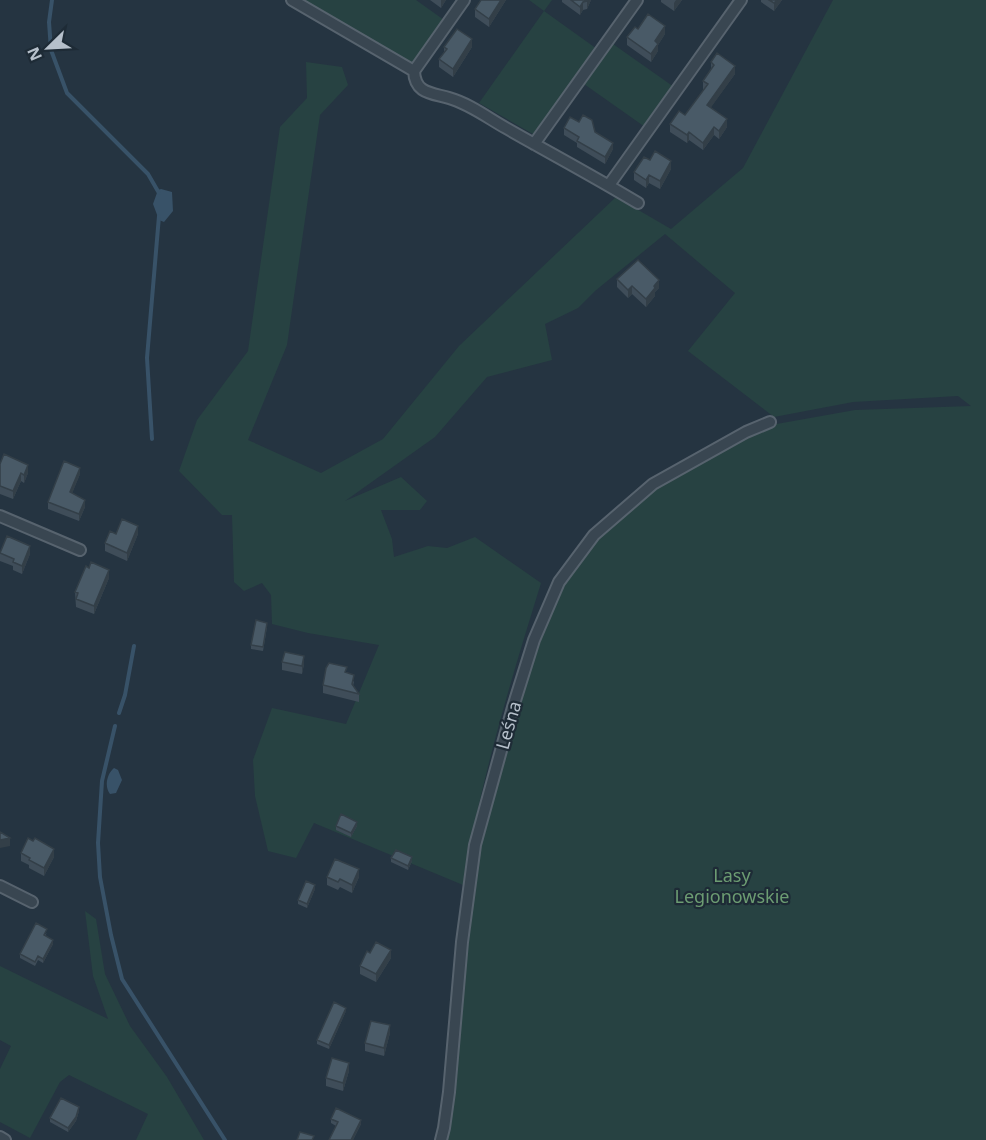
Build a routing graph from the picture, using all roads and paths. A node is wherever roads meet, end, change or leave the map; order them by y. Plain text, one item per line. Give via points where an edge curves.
1 (292, 0) edge
2 (464, 0) edge
3 (636, 0) edge
4 (741, 0) edge
5 (414, 71) junction
6 (534, 144) junction
7 (609, 186) junction
8 (638, 203) dead end
9 (770, 422) dead end
10 (0, 516) edge
11 (80, 550) dead end
12 (0, 886) edge
13 (32, 902) dead end
14 (0, 1137) edge
15 (5, 1140) edge
16 (441, 1140) edge

1 - 5 street
2 - 5 street
3 - 6 street
4 - 7 street
5 - 6 street via 414,79 426,92 461,102
6 - 7 street
7 - 8 street
9 - 16 street, Leśna via 653,484 594,535 559,582 531,651 474,845
10 - 11 street
12 - 13 street
14 - 15 street

